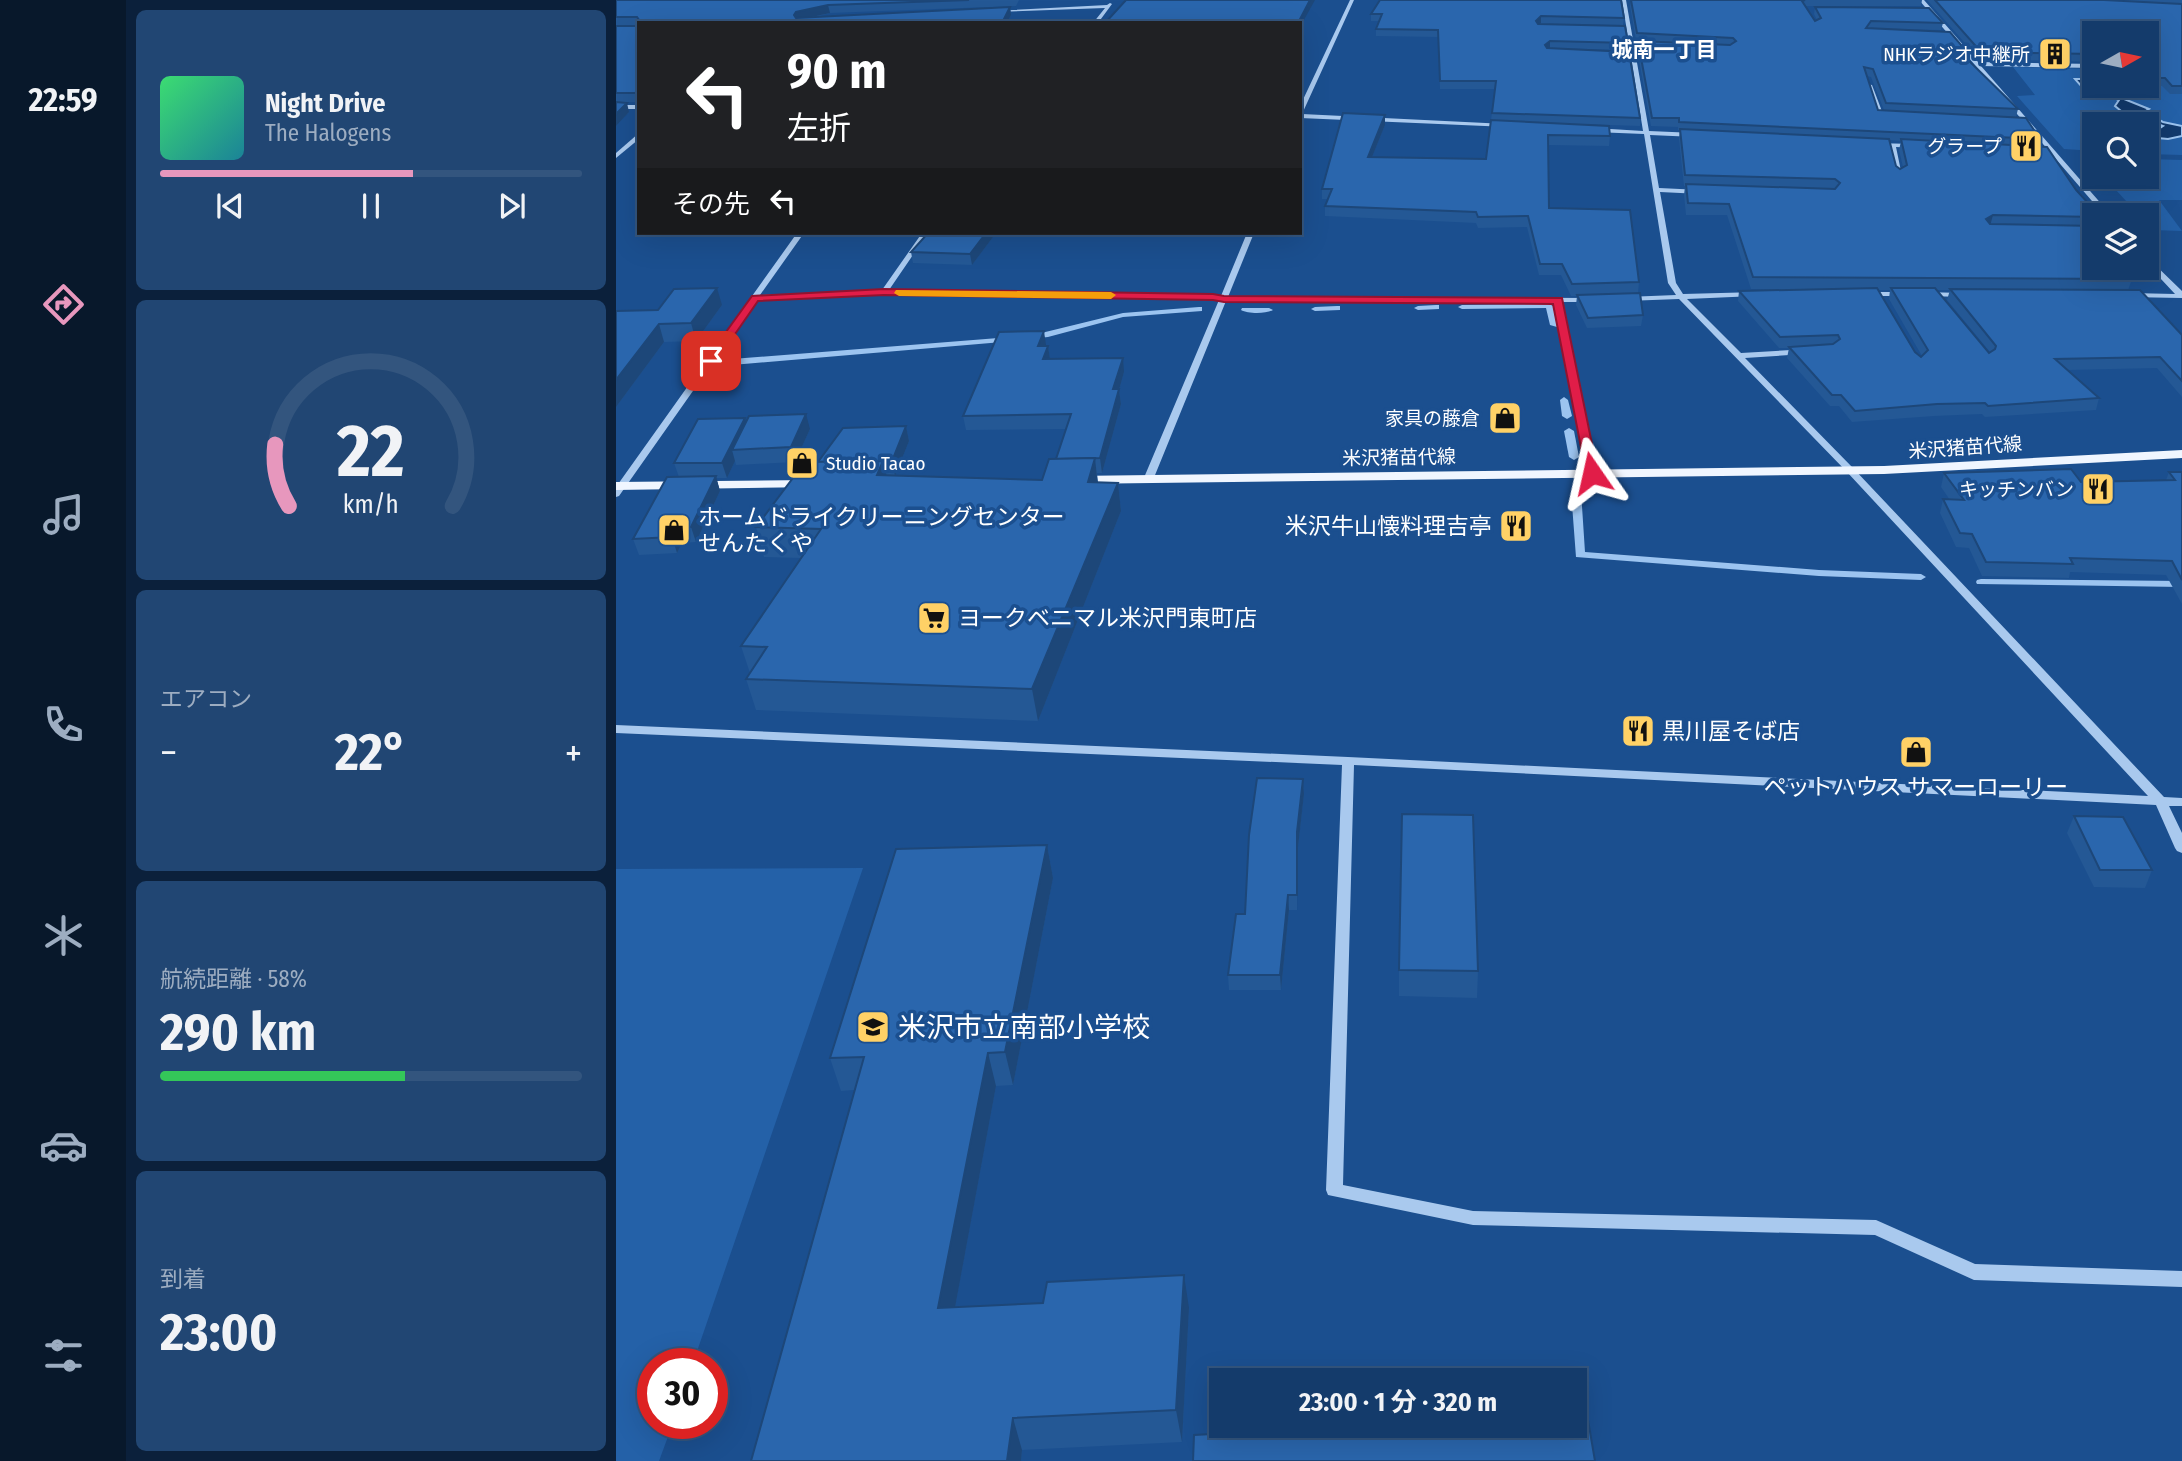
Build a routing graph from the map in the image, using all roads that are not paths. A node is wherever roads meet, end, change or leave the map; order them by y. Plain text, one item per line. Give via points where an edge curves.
1 (1114, 0) edge
2 (1352, 0) edge
3 (1921, 0) edge
4 (1624, 1) edge
5 (1636, 2) edge
6 (1108, 6) junction
7 (983, 11) edge
8 (1919, 11) edge
9 (1932, 11) junction
10 (1097, 21) edge
11 (1617, 30) edge
12 (1630, 30) junction
13 (1938, 35) edge
14 (1952, 35) junction
15 (1631, 44) junction
16 (1643, 45) edge
17 (1977, 64) junction
18 (2082, 66) edge
19 (1866, 78) edge
20 (616, 107) edge
21 (637, 107) edge
22 (1302, 111) edge
23 (1302, 115) edge
24 (1895, 116) edge
25 (2013, 121) edge
26 (2026, 122) junction
27 (1521, 126) edge
28 (1591, 130) edge
29 (1646, 132) junction
30 (1701, 135) edge
31 (637, 137) edge
32 (1865, 143) edge
33 (1892, 145) junction
34 (1919, 146) edge
35 (2039, 152) edge
36 (2053, 153) junction
37 (616, 156) edge
38 (1899, 176) edge
39 (1656, 190) junction
40 (1710, 192) edge
41 (2097, 203) edge
42 (799, 235) edge
43 (924, 235) edge
44 (1250, 235) edge
45 (2159, 272) edge
46 (884, 292) junction
47 (1765, 294) edge
48 (1853, 294) edge
49 (1879, 294) junction
50 (1937, 295) junction
51 (1977, 295) edge
52 (2113, 295) edge
53 (2182, 296) edge
54 (1681, 297) junction
55 (755, 298) junction
56 (1224, 299) junction
57 (1599, 299) edge
58 (1613, 299) edge
59 (1558, 301) junction
60 (1945, 305) edge
61 (1886, 306) edge
62 (1818, 350) edge
63 (1739, 356) junction
64 (2182, 454) edge
65 (1850, 470) junction
66 (1592, 473) junction
67 (1148, 480) junction
68 (1065, 481) edge
69 (829, 483) edge
70 (618, 489) edge
71 (616, 729) edge
72 (1348, 761) junction
73 (2161, 802) junction
74 (2182, 802) edge
75 (2182, 848) edge
76 (2182, 1279) edge

1 - 6 street
2 - 22 street
3 - 9 street
4 - 5 street
4 - 12 street
6 - 7 street
6 - 10 street
8 - 9 street
9 - 14 street
11 - 12 street
12 - 15 street
13 - 14 street
14 - 17 street
15 - 16 street
15 - 29 street
17 - 18 street
17 - 26 street
19 - 24 street via 1881,116
20 - 21 street
23 - 27 street
25 - 26 street
26 - 36 street
28 - 29 street
29 - 30 street
29 - 39 street
31 - 37 street
32 - 33 street
33 - 34 street
33 - 38 street
35 - 36 street
36 - 41 street
39 - 40 street
39 - 54 street via 1672,283
42 - 55 street
43 - 46 street
44 - 56 street
45 - 53 street
46 - 55 street
46 - 56 street
47 - 54 street
48 - 49 street
49 - 50 street
49 - 61 street
50 - 51 street
50 - 60 street
52 - 53 street
54 - 58 street
54 - 63 street
55 - 70 street
56 - 59 street
56 - 67 street
57 - 59 street
59 - 66 street
62 - 63 street
63 - 65 street
64 - 65 main road, 米沢猪苗代線
65 - 66 main road, 米沢猪苗代線
65 - 73 street
66 - 67 main road, 米沢猪苗代線
67 - 68 main road, 米沢猪苗代線
69 - 70 main road
71 - 72 street
72 - 73 street
72 - 76 street via 1334,1190 1473,1218 1877,1228 1975,1272
73 - 74 street
73 - 75 street

